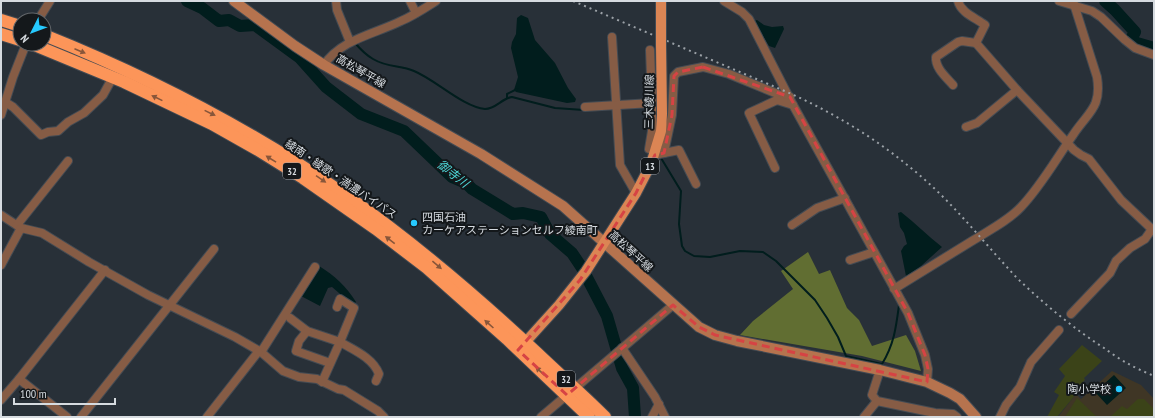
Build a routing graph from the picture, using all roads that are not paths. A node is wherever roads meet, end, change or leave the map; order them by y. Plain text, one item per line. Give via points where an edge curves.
1 (50, 1) edge
2 (234, 1) edge
3 (336, 1) edge
4 (410, 1) edge
5 (436, 1) edge
6 (661, 1) edge
7 (724, 1) edge
8 (958, 1) edge
9 (1059, 1) edge
10 (1074, 3) edge
11 (43, 12) edge
12 (416, 13) junction
13 (1, 20) edge
14 (12, 23) edge
15 (1, 34) edge
16 (12, 37) edge
17 (612, 37) dead end
18 (52, 39) edge
19 (353, 41) junction
20 (976, 43) junction
21 (650, 50) dead end
22 (23, 52) edge
23 (52, 52) edge
24 (1154, 55) edge
25 (324, 65) junction
26 (113, 77) junction
27 (953, 85) dead end
28 (1017, 90) junction
29 (792, 101) junction
30 (5, 102) junction
31 (652, 103) junction
32 (617, 105) junction
33 (585, 108) dead end
34 (1, 115) edge
35 (966, 127) dead end
36 (1068, 143) junction
37 (658, 153) junction
38 (68, 161) dead end
39 (775, 168) dead end
40 (696, 184) dead end
41 (636, 193) junction
42 (845, 198) junction
43 (1, 215) edge
44 (792, 225) dead end
45 (19, 227) junction
46 (1153, 230) edge
47 (604, 243) junction
48 (214, 249) dead end
49 (874, 252) junction
50 (850, 260) dead end
51 (1, 265) edge
52 (315, 267) dead end
53 (104, 270) junction
54 (894, 289) junction
55 (673, 304) junction
56 (168, 305) junction
57 (337, 307) dead end
58 (1071, 314) dead end
59 (290, 318) dead end
60 (1059, 330) dead end
61 (307, 331) junction
62 (340, 342) junction
63 (522, 346) junction
64 (619, 351) junction
65 (260, 352) junction
66 (330, 363) junction
67 (880, 370) junction
68 (19, 379) junction
69 (376, 381) dead end
70 (322, 382) junction
71 (927, 382) junction
72 (571, 392) junction
73 (1, 400) edge
74 (877, 401) junction
75 (659, 404) junction
76 (67, 417) edge
77 (81, 417) edge
78 (207, 417) edge
79 (384, 417) edge
80 (541, 417) edge
81 (589, 417) edge
82 (605, 417) edge
83 (652, 417) edge
84 (665, 417) edge
85 (864, 417) edge
86 (957, 417) edge
87 (976, 417) edge
88 (1000, 417) edge

1 - 11 street
2 - 25 main road, 高松琴平線
3 - 19 street via 337,10
4 - 12 street
5 - 12 street
6 - 37 main road, 三木綾川線 / 13, bridge via 662,114
7 - 29 street via 749,19
8 - 20 street via 959,6 971,17 985,25
9 - 10 street
10 - 24 street via 1101,17 1135,48
10 - 36 street via 1099,87 1098,99
12 - 19 street
13 - 14 highway
15 - 16 highway
17 - 32 street
18 -> 63 highway, 綾南・綾歌・満濃バイパス / 32 via 129,72 216,116 308,170 432,260
19 - 25 street via 336,50
20 - 27 street via 958,42 936,57 938,66
20 - 28 street
21 - 31 street via 654,78
22 - 30 street
23 - 26 highway, 綾南・綾歌・満濃バイパス / 32
25 - 47 main road, 高松琴平線 via 519,177 563,206
26 - 30 street via 103,95 84,112 58,131 41,135 13,106
63 -> 26 highway, 綾南・綾歌・満濃バイパス / 32 via 427,268 315,186 212,124
28 - 35 street via 977,123
28 - 36 street
29 - 37 street via 729,74 703,67 678,72 670,76 672,115
29 - 39 street via 777,100 749,114
29 - 42 street
30 - 34 street
31 - 32 street
31 - 37 street via 649,149
32 - 33 street
32 - 41 street via 620,165
36 - 46 street via 1089,159 1121,200
36 - 54 street via 1021,207
37 - 40 street via 679,150
37 - 41 main road, 三木綾川線 / 13
38 - 45 street
41 - 47 main road, 三木綾川線 / 13
42 - 44 street via 817,208
42 - 49 street
43 - 45 street
45 - 51 street
45 - 53 street via 42,233
46 - 58 street via 1116,260 1110,273
47 - 55 main road, 高松琴平線
47 - 63 main road, 三木綾川線 / 13 via 580,280
48 - 56 street
49 - 50 street
49 - 54 street
52 - 65 street
53 - 56 street
53 - 68 street
54 - 71 street via 908,313 925,355
55 - 64 street
55 - 67 main road, 高松琴平線 via 699,327 715,335
56 - 65 street
56 - 77 street
57 - 62 street via 340,300 354,308
59 - 61 street
60 - 88 street via 1031,362 1020,387 1006,404
61 - 62 street
61 - 66 street via 299,341 296,351
62 - 66 street
62 - 69 street via 376,367 379,374
63 - 72 highway, 綾南・綾歌・満濃バイパス / 32
64 - 72 street
64 - 75 street
65 - 70 street via 283,371 299,377 317,378
65 - 78 street
66 - 70 street
67 - 71 main road, 高松琴平線
67 - 74 street via 872,395
68 - 73 street
68 - 76 street
70 - 79 street via 344,390
71 - 87 main road, 高松琴平線 via 955,396
72 - 80 street
72 - 81 highway, 綾南・綾歌・満濃バイパス / 32
72 - 82 highway, 綾南・綾歌・満濃バイパス / 32
74 - 85 street
74 - 86 street via 935,413 953,414
75 - 83 street
75 - 84 street

